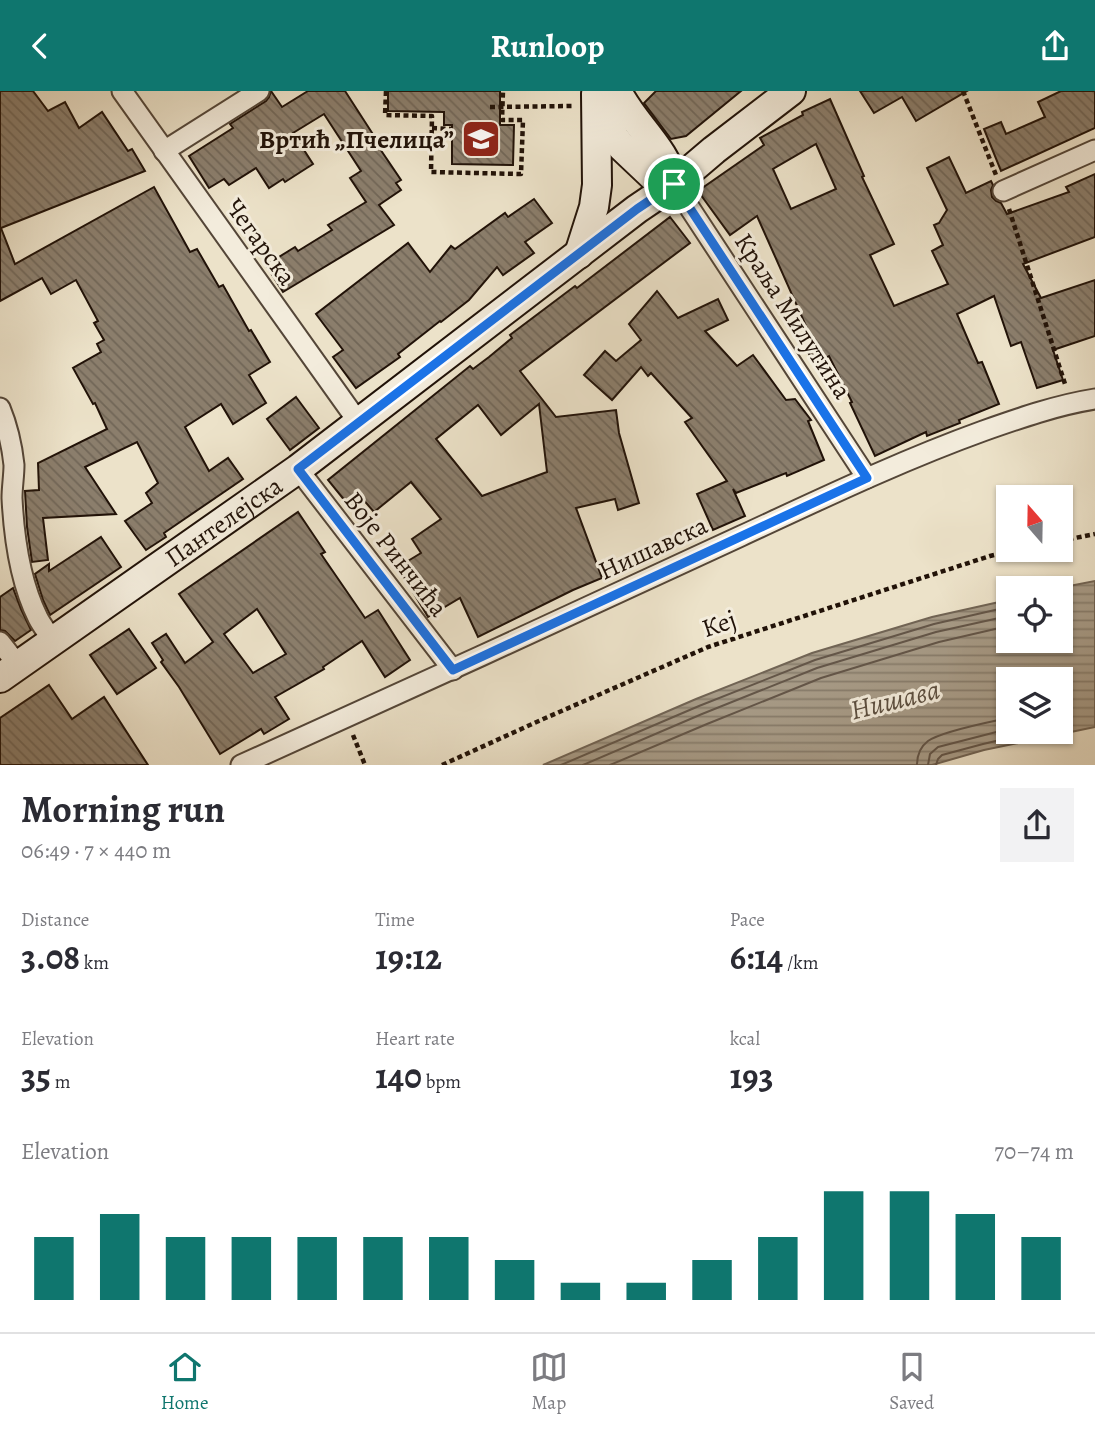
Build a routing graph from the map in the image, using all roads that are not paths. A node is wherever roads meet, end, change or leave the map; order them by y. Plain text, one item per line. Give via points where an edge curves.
1 (122, 91) edge
2 (259, 91) edge
3 (791, 91) edge
4 (597, 95) edge
5 (1095, 150) edge
6 (163, 151) junction
7 (674, 184) junction
8 (1003, 191) road end
9 (579, 254) junction
10 (1095, 399) edge
11 (0, 408) edge
12 (359, 423) junction
13 (298, 469) junction
14 (867, 478) junction
15 (53, 641) junction
16 (0, 642) edge
17 (453, 670) junction
18 (9, 672) edge
19 (241, 765) edge

1 - 6 street, Чегарска
2 - 6 street
3 - 7 main road, Пантелејска
4 - 7 main road via 626,108 664,157
4 - 9 main road via 597,185
5 - 8 street
6 - 12 street, Чегарска
7 - 9 main road, Пантелејска
7 - 14 street, Краља Милутина
9 - 12 main road, Пантелејска
10 - 14 street, Нишавска via 1018,419
11 - 15 street via 14,466 17,551 34,609
12 - 13 main road, Пантелејска
13 - 15 main road, Пантелејска
13 - 17 street, Воје Ринчића
14 - 17 street, Нишавска
15 - 18 main road, Пантелејска
16 - 18 street, Пантелејска
17 - 19 street, Нишавска

